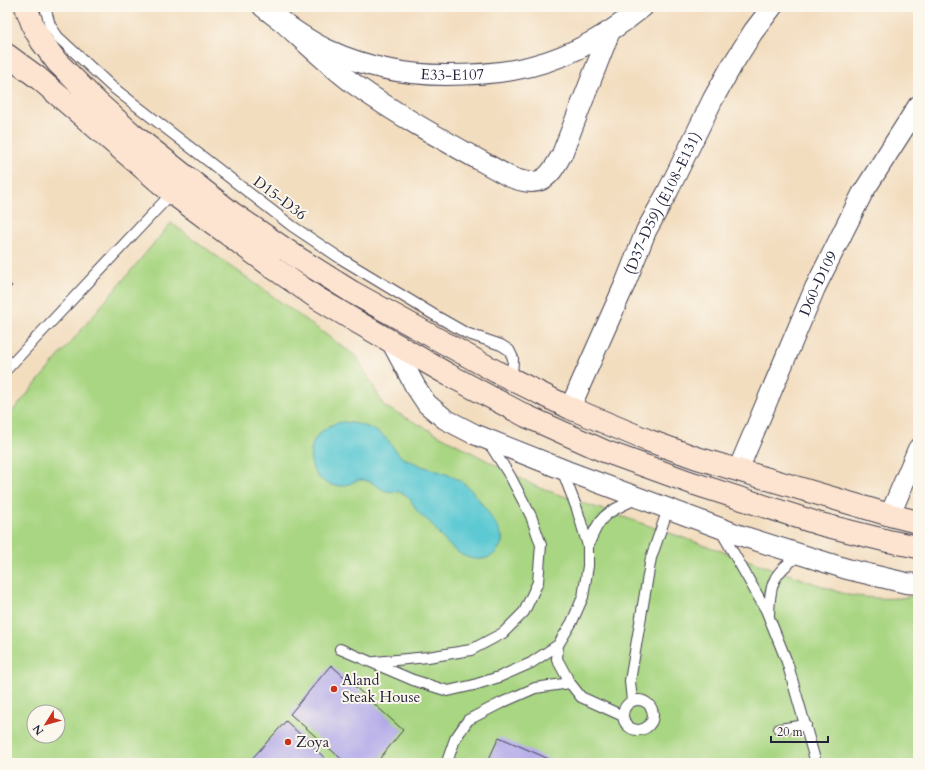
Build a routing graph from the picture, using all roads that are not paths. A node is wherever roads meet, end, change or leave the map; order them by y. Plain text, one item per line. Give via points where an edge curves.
1 (26, 7) edge
2 (45, 7) edge
3 (263, 7) edge
4 (643, 7) edge
5 (772, 7) edge
6 (285, 24) junction
7 (610, 31) junction
8 (7, 55) edge
9 (104, 94) junction
10 (918, 106) edge
11 (172, 193) junction
12 (392, 343) junction
13 (7, 370) edge
14 (570, 408) junction
15 (487, 439) junction
16 (918, 448) edge
17 (561, 469) junction
18 (738, 470) junction
19 (639, 498) junction
20 (668, 509) junction
21 (890, 515) junction
22 (918, 522) edge
23 (719, 527) junction
24 (588, 546) junction
25 (918, 547) edge
26 (801, 554) junction
27 (918, 584) edge
28 (769, 617) junction
29 (558, 645) junction
30 (340, 649) dead end
31 (373, 662) junction
32 (570, 683) junction
33 (632, 702) junction
34 (623, 716) junction
35 (806, 725) junction
36 (779, 729) dead end
37 (448, 759) dead end
38 (816, 763) edge

1 - 9 street via 34,28 57,62
2 - 9 lane via 50,25 58,37
3 - 6 street, E33-E107
4 - 7 street, E33-E107
5 - 14 street, (D37-D59) (E108-E131) via 731,66 646,231
6 - 7 street, E33-E107 via 315,43 348,58 386,69 429,75 469,75 514,70 574,50
6 - 7 street via 354,84 403,116 508,176 526,182 547,178 558,163
8 - 11 street
9 - 14 street via 131,133 232,213 298,258 352,292
10 - 18 street, D60-D109 via 862,194 826,267
11 - 12 street via 317,298
11 - 13 lane
12 - 15 street via 427,404 445,419
12 - 25 street via 526,416 604,451 692,484 783,513
14 - 18 street via 647,440
15 - 17 street
15 - 31 lane via 531,516 541,545 538,582 524,612 503,633 471,650
16 - 21 street
17 - 19 street
17 - 24 lane via 577,508
18 - 21 street
19 - 20 street
19 - 24 lane via 602,517
20 - 23 street
20 - 33 lane via 651,558 630,681
21 - 22 street
23 - 26 street
23 - 28 lane
24 - 29 lane via 583,597
26 - 27 street via 847,569
26 - 28 lane via 784,567 771,587
28 - 35 lane via 787,662
29 - 31 lane via 531,663 474,685 448,691 413,680
29 - 32 lane via 557,659
30 - 31 lane
32 - 34 lane via 582,697
32 - 37 lane via 535,688 468,720 455,739
33 - 34 lane via 625,707
33 - 34 lane via 642,701 650,707 652,721 645,729 635,730 626,725
35 - 36 lane
35 - 38 lane

